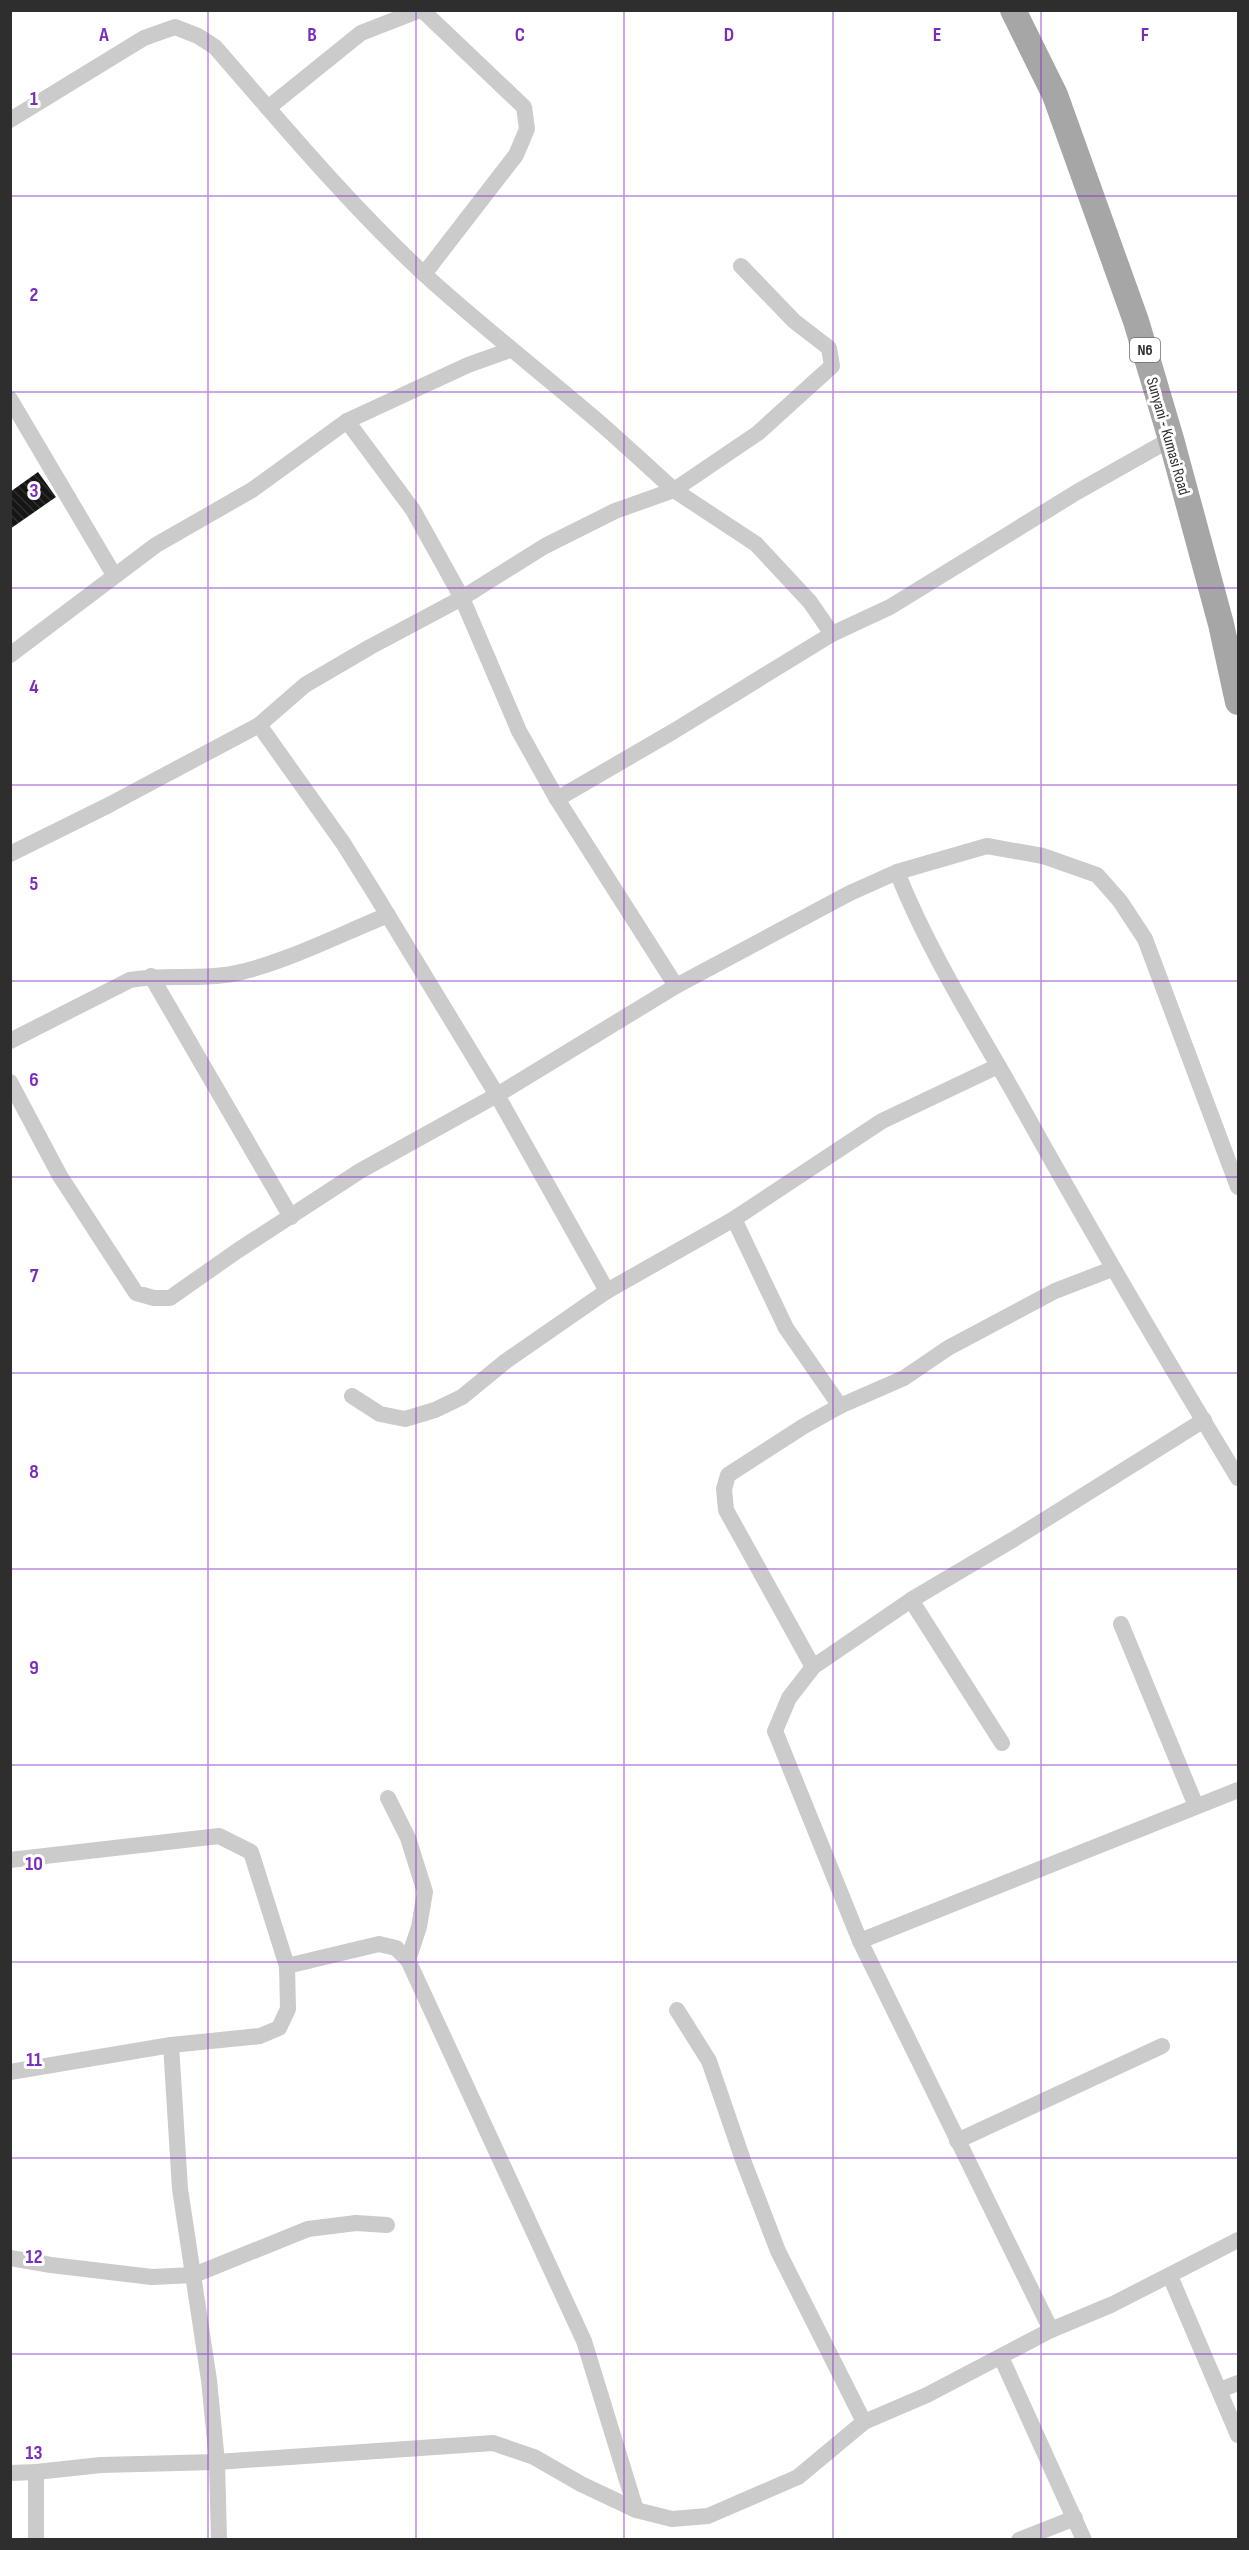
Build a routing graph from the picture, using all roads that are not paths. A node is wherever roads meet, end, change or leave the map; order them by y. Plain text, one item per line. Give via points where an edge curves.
1 (421, 10) edge
2 (1013, 10) edge
3 (268, 108) junction
4 (10, 120) edge
5 (741, 266) dead end
6 (424, 274) junction
7 (510, 350) junction
8 (10, 399) edge
9 (347, 421) junction
10 (1171, 439) junction
11 (675, 490) junction
12 (114, 575) junction
13 (462, 598) junction
14 (832, 634) junction
15 (10, 655) edge
16 (1239, 702) edge
17 (259, 725) junction
18 (557, 799) junction
19 (10, 854) edge
20 (897, 872) junction
21 (388, 915) junction
22 (150, 976) junction
23 (676, 986) junction
24 (10, 1041) edge
25 (998, 1066) junction
26 (11, 1086) edge
27 (496, 1095) junction
28 (1239, 1187) edge
29 (291, 1217) junction
30 (734, 1219) junction
31 (1112, 1269) junction
32 (607, 1291) junction
33 (352, 1396) dead end
34 (840, 1406) junction
35 (1204, 1420) junction
36 (1230, 1452) edge
37 (1239, 1478) edge
38 (911, 1600) junction
39 (1121, 1624) dead end
40 (813, 1667) junction
41 (1002, 1743) dead end
42 (1239, 1790) edge
43 (388, 1798) dead end
44 (1197, 1806) junction
45 (10, 1860) edge
46 (860, 1941) junction
47 (408, 1960) junction
48 (287, 1966) junction
49 (677, 2010) dead end
50 (171, 2045) junction
51 (1162, 2046) dead end
52 (10, 2072) edge
53 (957, 2141) junction
54 (387, 2225) dead end
55 (1239, 2240) edge
56 (10, 2258) edge
57 (194, 2275) junction
58 (1170, 2276) junction
59 (1052, 2330) junction
60 (1001, 2357) junction
61 (1239, 2383) edge
62 (1220, 2390) junction
63 (864, 2422) junction
64 (1239, 2435) edge
65 (217, 2462) junction
66 (36, 2472) junction
67 (10, 2473) edge
68 (636, 2510) junction
69 (1075, 2518) junction
70 (36, 2540) edge
71 (219, 2540) edge
72 (1019, 2540) edge
73 (1084, 2540) edge

1 - 3 street via 361,33
1 - 6 street via 525,107 527,129 516,155
2 - 10 main road, Sunyani - Kumasi Road / N6 via 1055,95 1136,321
3 - 4 street via 215,47 175,27 144,38
3 - 6 street
5 - 11 street via 794,321 829,348 832,366 758,433
6 - 7 street
7 - 9 street via 468,365
7 - 11 street via 600,422
8 - 12 street
9 - 12 street via 252,490 156,545
9 - 13 street via 413,510
10 - 14 street via 890,607
10 - 16 main road, Sunyani - Kumasi Road / N6
11 - 13 street via 615,511 545,546
11 - 14 street via 756,544 810,602
12 - 15 street
13 - 17 street via 305,685
13 - 18 street via 519,731
14 - 18 street
17 - 19 street
17 - 21 street via 343,843
18 - 23 street
20 - 23 street
20 - 25 street via 961,1003
20 - 28 street via 987,846 1043,856 1097,875 1145,939
21 - 22 street via 232,974
21 - 27 street
22 - 24 street via 130,980
22 - 29 street
23 - 27 street
25 - 30 street via 882,1121
25 - 31 street
26 - 29 street via 60,1176 136,1293 170,1299
27 - 29 street via 360,1171
27 - 32 street
30 - 32 street
30 - 34 street via 786,1328
31 - 34 street via 1055,1291 948,1347 904,1378
31 - 35 street
32 - 33 street via 462,1396 435,1410 405,1419 380,1414
34 - 40 street via 728,1475 724,1489 726,1510
35 - 36 street
35 - 38 street
36 - 37 street
38 - 40 street
38 - 41 street
39 - 44 street
40 - 46 street via 789,1698 776,1731
42 - 44 street
43 - 47 street via 408,1838 426,1892
44 - 46 street
45 - 48 street via 219,1836 252,1852
46 - 53 street
47 - 48 street via 396,1948 379,1944
47 - 68 street via 584,2341
48 - 50 street via 288,2008 279,2028 260,2037
49 - 63 street via 709,2061 778,2251
50 - 52 street
50 - 57 street via 180,2189
51 - 53 street
53 - 59 street
54 - 57 street via 356,2223 308,2229
55 - 58 street
56 - 57 street via 153,2277
57 - 65 street
58 - 59 street
58 - 62 street
59 - 60 street
60 - 63 street
60 - 69 street
61 - 62 street
62 - 64 street
63 - 68 street via 798,2477 708,2516 672,2519
65 - 66 street via 102,2464
65 - 68 street via 493,2444 534,2457
65 - 71 street
66 - 67 street
66 - 70 street
69 - 72 street
69 - 73 street

